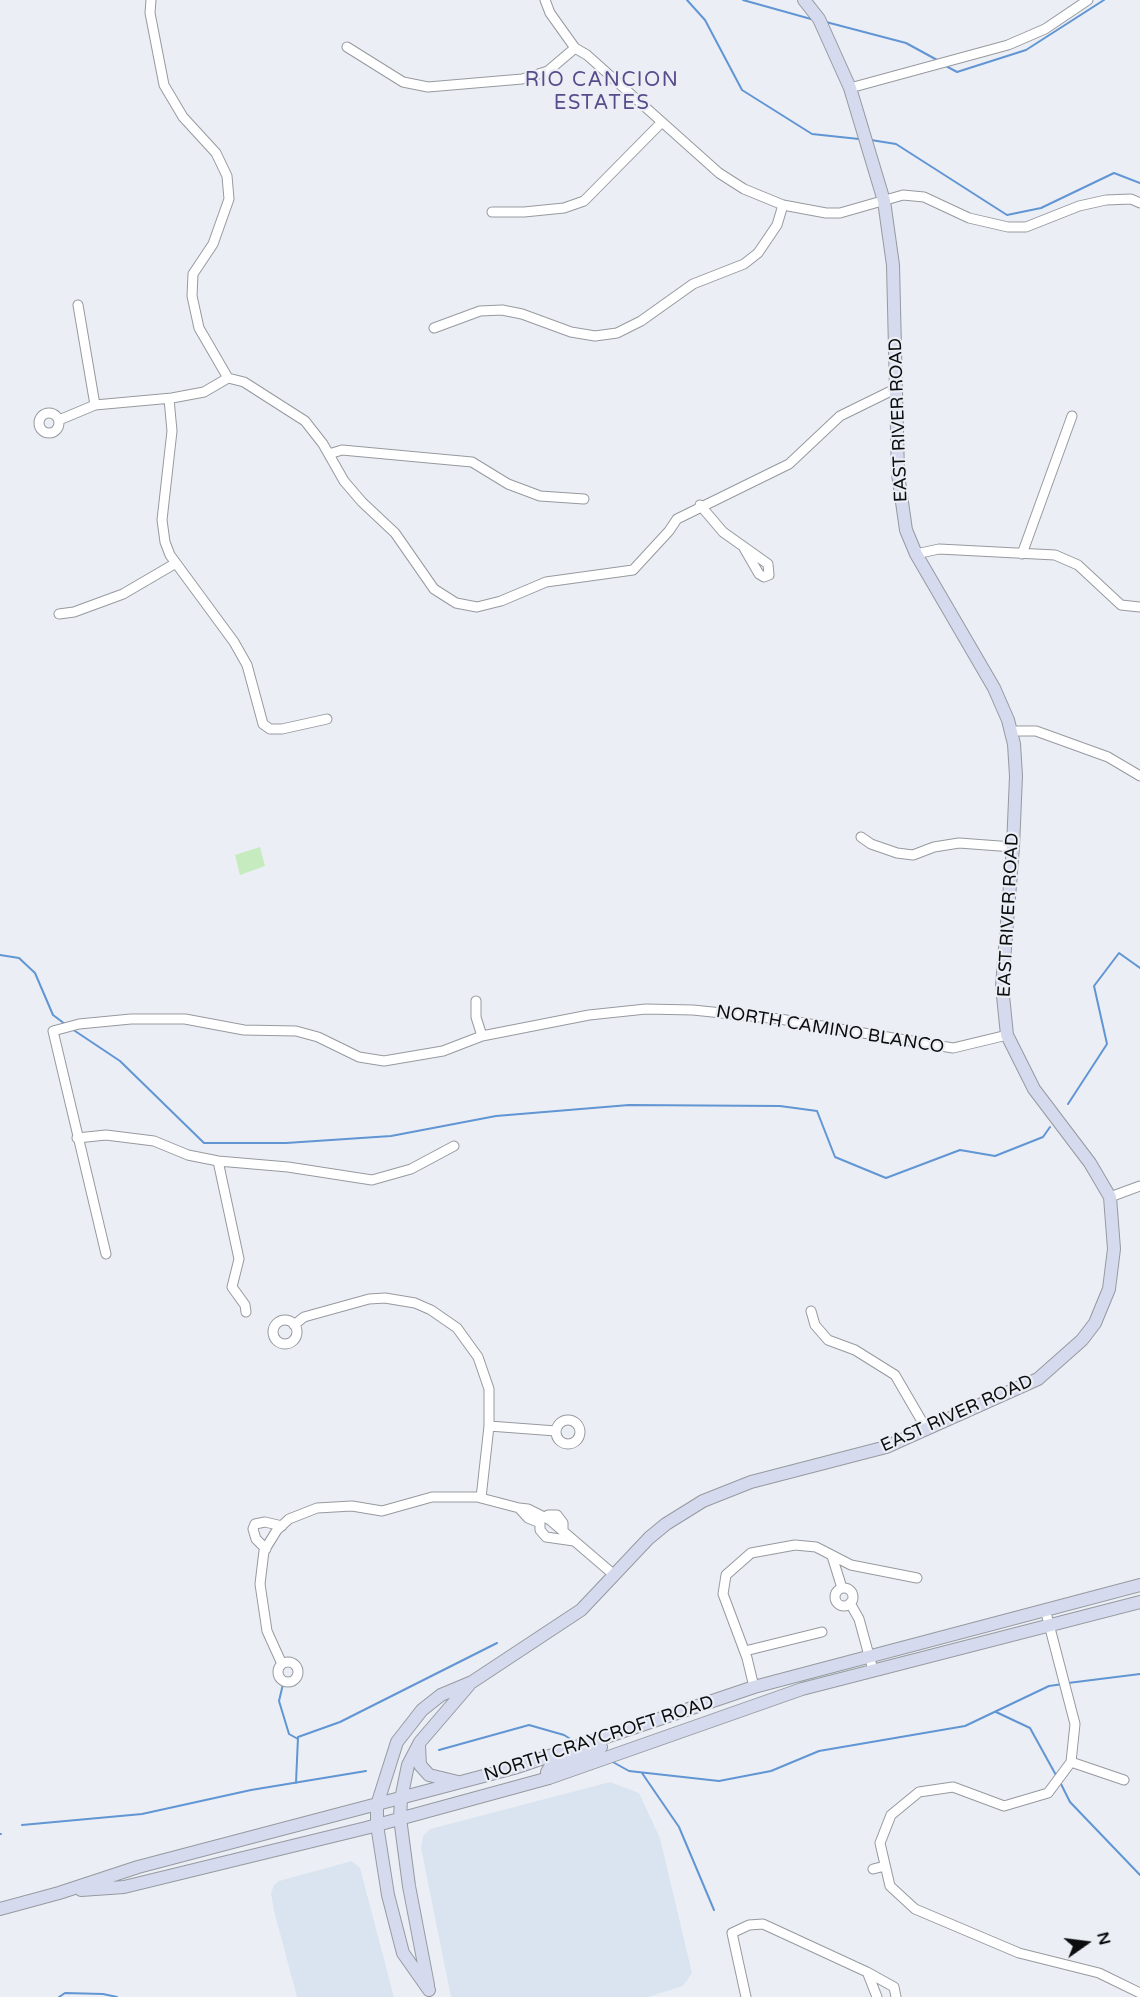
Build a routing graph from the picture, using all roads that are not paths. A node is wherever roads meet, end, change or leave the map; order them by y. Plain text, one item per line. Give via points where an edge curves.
1 (151, 0) edge
2 (545, 0) edge
3 (804, 0) edge
4 (1088, 0) edge
5 (347, 47) dead end
6 (575, 48) junction
7 (850, 88) junction
8 (662, 122) junction
9 (884, 201) junction
10 (1140, 203) edge
11 (783, 205) junction
12 (492, 212) dead end
13 (78, 305) dead end
14 (434, 328) dead end
15 (228, 378) junction
16 (897, 388) junction
17 (169, 399) junction
18 (95, 405) junction
19 (1072, 416) dead end
20 (59, 420) dead end
21 (329, 454) junction
22 (584, 499) dead end
23 (700, 505) junction
24 (744, 549) dead end
25 (916, 554) junction
26 (1022, 554) junction
27 (176, 563) junction
28 (1140, 607) edge
29 (59, 614) dead end
30 (327, 718) dead end
31 (1011, 731) junction
32 (1140, 776) edge
33 (861, 837) dead end
34 (1013, 847) junction
35 (476, 1001) dead end
36 (1007, 1035) junction
37 (482, 1036) junction
38 (77, 1138) junction
39 (454, 1146) dead end
40 (218, 1161) junction
41 (1140, 1186) edge
42 (1110, 1197) junction
43 (106, 1254) dead end
44 (811, 1311) dead end
45 (246, 1312) dead end
46 (294, 1325) dead end
47 (489, 1426) junction
48 (927, 1430) junction
49 (556, 1431) dead end
50 (481, 1498) junction
51 (542, 1520) junction
52 (282, 1526) junction
53 (574, 1541) junction
54 (266, 1549) junction
55 (832, 1556) junction
56 (613, 1575) junction
57 (917, 1578) dead end
58 (1140, 1585) edge
59 (1140, 1602) edge
60 (1045, 1609) junction
61 (1049, 1625) junction
62 (822, 1632) dead end
63 (744, 1651) junction
64 (869, 1655) junction
65 (282, 1664) dead end
66 (873, 1670) junction
67 (472, 1682) junction
68 (754, 1687) junction
69 (700, 1706) junction
70 (420, 1742) junction
71 (650, 1742) junction
72 (597, 1745) junction
73 (1071, 1762) junction
74 (549, 1778) junction
75 (1124, 1780) dead end
76 (462, 1783) junction
77 (401, 1799) junction
78 (377, 1805) junction
79 (400, 1818) junction
80 (377, 1825) junction
81 (885, 1866) junction
82 (873, 1869) dead end
83 (59, 1893) junction
84 (0, 1909) edge
85 (867, 1972) junction
86 (430, 1993) edge
87 (1140, 1993) edge
88 (746, 1997) edge
89 (877, 1997) edge
90 (896, 1997) edge

1 - 15 street via 164,85 183,117 216,153 227,176 229,199 213,244 193,274 192,296 199,328
2 - 6 street
3 - 7 street, EAST RIVER ROAD via 819,19
4 - 7 street via 1045,29 1008,45
5 - 6 street via 403,82 428,87 522,79 548,71
6 - 8 street
7 - 9 street, EAST RIVER ROAD
8 - 11 street via 732,183
8 - 12 street via 584,201 564,208
9 - 10 street via 903,195 924,197 969,218 1008,227 1026,227 1106,200 1131,199
9 - 11 street via 840,213
9 - 16 street, EAST RIVER ROAD via 893,265
11 - 14 street via 768,242 744,264 693,284 641,321 616,333 595,336 571,332 502,310 480,311
13 - 18 street
15 - 17 street via 204,392
15 - 21 street via 244,382 305,421
16 - 23 street via 840,416 789,464
16 - 25 street, EAST RIVER ROAD via 902,505 906,530
17 - 18 street
17 - 27 street via 172,431 162,520 165,542
18 - 20 street
19 - 26 street
21 - 22 street via 342,450 472,462 508,484 540,496
21 - 23 street via 344,481 395,533 434,589 456,603 477,607 546,582 633,570 677,519
23 - 24 street
25 - 26 street via 939,549
25 - 31 street, EAST RIVER ROAD via 982,664
26 - 28 street via 1055,555 1078,565 1121,605
27 - 29 street via 123,594
27 - 30 street via 247,665 263,724 270,729 282,729
31 - 32 street via 1036,731 1108,757
31 - 34 street, EAST RIVER ROAD via 1016,776
33 - 34 street via 897,854 913,855 934,846 959,843
34 - 36 street, EAST RIVER ROAD via 1002,986
35 - 37 street
36 - 37 street, NORTH CAMINO BLANCO via 953,1048 780,1019 693,1010 646,1010 589,1015
36 - 42 street, EAST RIVER ROAD via 1034,1089 1090,1163
37 - 38 street, NORTH CAMINO BLANCO via 443,1052 384,1061 359,1057 296,1031 244,1030 184,1019 79,1024 53,1031
38 - 40 street via 106,1135 154,1141 188,1155
38 - 43 street
39 - 40 street via 411,1169 372,1179
40 - 45 street via 240,1259 232,1287
41 - 42 street
42 - 48 street, EAST RIVER ROAD via 1114,1249 1109,1289 1095,1323 1082,1340 1038,1379
44 - 48 street via 815,1325 828,1340 855,1350 895,1375
46 - 47 street via 304,1317 369,1299 408,1302 443,1316 478,1357 489,1389
47 - 49 street
47 - 50 street
48 - 56 street, EAST RIVER ROAD via 886,1447 751,1482 703,1501 666,1524
50 - 51 street via 519,1508 528,1518
50 - 52 street via 432,1497 382,1511 330,1506 302,1512
51 - 53 street via 540,1530 546,1537
51 - 53 street via 553,1514 559,1516 563,1530
52 - 54 street
52 - 54 street via 255,1524 256,1539
53 - 56 street
54 - 65 street via 261,1606 267,1632
55 - 57 street via 851,1565
55 - 63 street via 816,1547 774,1548 752,1553 726,1575 726,1607
55 - 64 street via 842,1588 836,1593 836,1601 850,1603 860,1618
56 - 67 street, EAST RIVER ROAD via 581,1610
58 - 60 street, NORTH CRAYCROFT ROAD
59 - 61 street, NORTH CRAYCROFT ROAD
60 - 61 street
60 - 64 street, NORTH CRAYCROFT ROAD
61 - 66 street, NORTH CRAYCROFT ROAD
61 - 73 street via 1075,1724
62 - 63 street
63 - 68 street
64 - 66 street
64 - 68 street, NORTH CRAYCROFT ROAD
66 - 71 street, NORTH CRAYCROFT ROAD via 779,1697
67 - 70 street, EAST RIVER ROAD
67 - 78 street, EAST RIVER ROAD via 441,1695 422,1710 397,1742
68 - 69 street, NORTH CRAYCROFT ROAD
69 - 71 street via 692,1719 668,1727
69 - 72 street, NORTH CRAYCROFT ROAD via 616,1734
70 - 76 street via 420,1765 429,1775
70 - 77 street, EAST RIVER ROAD via 408,1765
71 - 74 street, NORTH CRAYCROFT ROAD
72 - 74 street via 550,1767
72 - 76 street, NORTH CRAYCROFT ROAD
73 - 75 street
73 - 81 street via 1048,1793 1004,1806 953,1787 919,1792 891,1815 880,1843
74 - 79 street, NORTH CRAYCROFT ROAD
76 - 77 street, NORTH CRAYCROFT ROAD
77 - 78 street, NORTH CRAYCROFT ROAD
77 - 79 street, EAST RIVER ROAD
78 - 80 street, EAST RIVER ROAD
78 - 83 street, NORTH CRAYCROFT ROAD via 138,1867
79 - 80 street, NORTH CRAYCROFT ROAD
79 - 86 street, EAST RIVER ROAD
80 - 83 street, NORTH CRAYCROFT ROAD via 124,1887
80 - 86 street, EAST RIVER ROAD via 388,1895 404,1953
81 - 82 street
81 - 87 street via 890,1886 915,1909 1019,1953 1100,1972
83 - 84 street, NORTH CRAYCROFT ROAD
85 - 88 street via 763,1924 749,1925 732,1933
85 - 89 street
85 - 90 street via 894,1987

